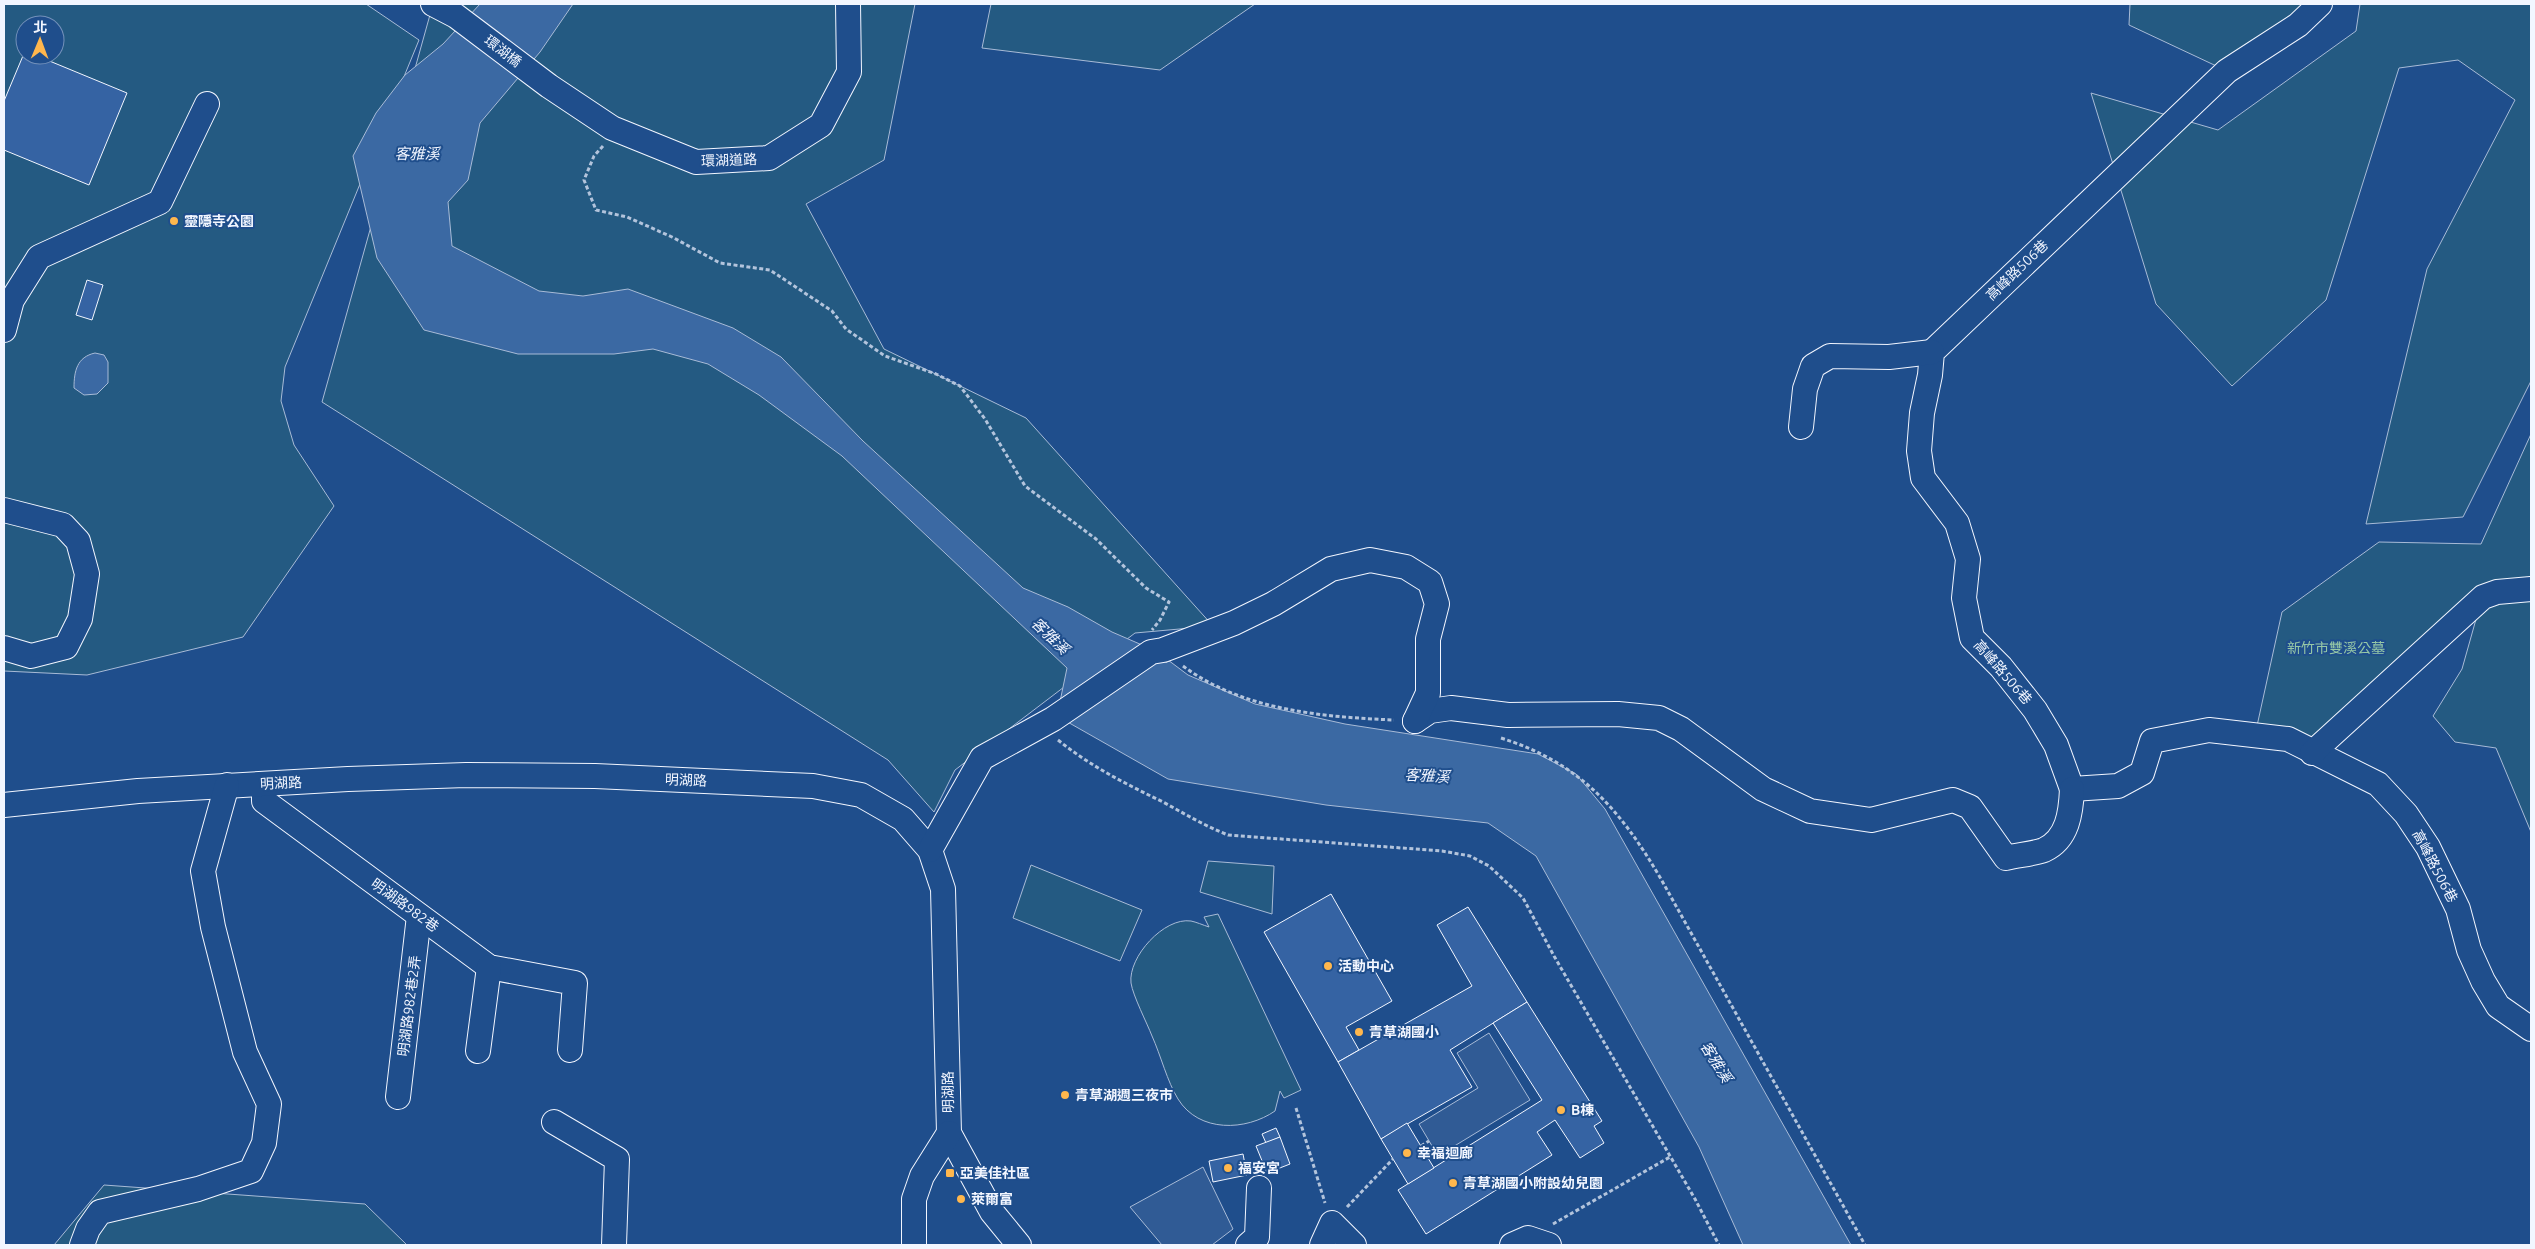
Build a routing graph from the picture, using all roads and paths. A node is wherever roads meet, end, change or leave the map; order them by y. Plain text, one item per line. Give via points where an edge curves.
1 (433, 4) edge
2 (848, 4) edge
3 (2320, 4) edge
4 (549, 86) joint
5 (207, 104) dead end
6 (612, 128) junction
7 (4, 330) edge
8 (1932, 352) junction
9 (1801, 427) dead end
10 (4, 510) edge
11 (2531, 589) edge
12 (4, 648) edge
13 (1157, 651) junction
14 (1049, 721) junction
15 (1415, 722) junction
16 (1494, 736) dead end
17 (2312, 752) junction
18 (227, 785) junction
19 (264, 785) junction
20 (2072, 790) junction
21 (4, 805) edge
22 (930, 850) junction
23 (419, 916) junction
24 (489, 967) junction
25 (2531, 1029) edge
26 (570, 1050) dead end
27 (478, 1051) dead end
28 (398, 1096) dead end
29 (1296, 1108) dead end
30 (554, 1122) dead end
31 (949, 1132) junction
32 (1429, 1141) dead end
33 (1421, 1146) dead end
34 (1670, 1157) junction
35 (1393, 1160) dead end
36 (1259, 1188) dead end
37 (1332, 1223) junction
38 (1545, 1244) edge
39 (82, 1245) edge
40 (614, 1245) edge
41 (914, 1245) edge
42 (1019, 1245) edge
43 (1248, 1245) edge
44 (1322, 1245) edge
45 (1354, 1245) edge
46 (1512, 1245) edge
47 (1719, 1245) edge
48 (1865, 1245) edge

1 - 4 street, 環湖橋 via 456,16
2 - 6 street, 環湖道路 via 849,72 821,126 769,158 696,162
3 - 8 street, 高峰路506巷 via 2298,25 2227,71
4 - 6 street, 環湖道路
5 - 7 street via 160,202 39,257 12,300
6 - 13 path via 594,156 584,180 596,210 627,217 720,263 770,270 832,311 846,329 885,356 960,386 985,419 1025,486 1096,539 1146,588 1169,602 1150,632
8 - 9 street via 1889,357 1830,356 1814,366 1805,389
8 - 20 street, 高峰路506巷 via 1919,451 1924,478 1957,523 1968,559 1964,598 1972,638 2001,667 2035,710 2056,745
10 - 12 street via 63,525 78,541 86,574 80,619 66,647 31,656
11 - 17 street via 2483,597
13 - 14 street
13 - 15 path via 1222,690 1239,696 1332,716
13 - 15 street via 1234,624 1330,569 1370,560 1406,566 1430,582 1437,604 1428,639 1428,693
14 - 22 street via 982,758
14 - 34 path via 1058,740 1080,757 1132,788 1228,835 1442,851 1470,856 1489,866 1523,898
15 - 20 street via 1430,712 1451,708 1508,715 1618,714 1659,718 1681,729 1763,788 1810,811 1871,820 1953,800 1970,806 2006,858 2044,850 2057,838 2069,823
16 - 48 path via 1556,760 1589,786 1626,823 1661,878
17 - 20 street, 高峰路506巷 via 2288,739 2209,730 2152,741 2142,772 2118,786
17 - 25 street, 高峰路506巷 via 2378,784 2406,814 2428,847 2458,909 2469,950 2483,981 2498,1006
18 - 19 street, 明湖路
18 - 21 street, 明湖路
18 - 39 street via 203,870 213,927 245,1052 269,1104 264,1143 251,1171 198,1189 100,1212
19 - 22 street, 明湖路 via 348,779 595,776 813,786 861,795 903,819
19 - 23 street, 明湖路982巷 via 264,801
22 - 31 street, 明湖路 via 943,889
23 - 24 street, 明湖路982巷
23 - 28 street, 明湖路982巷2弄
24 - 26 street, 明湖路982巷 via 575,982
24 - 27 street
29 - 37 path
30 - 40 street via 617,1159
31 - 41 street via 922,1176 914,1199
31 - 42 street, 明湖路 via 992,1212
32 - 33 path
34 - 38 path via 1548,1228
34 - 47 path
35 - 37 path
36 - 43 street via 1257,1237
37 - 44 street
37 - 45 street
38 - 46 street via 1528,1238

